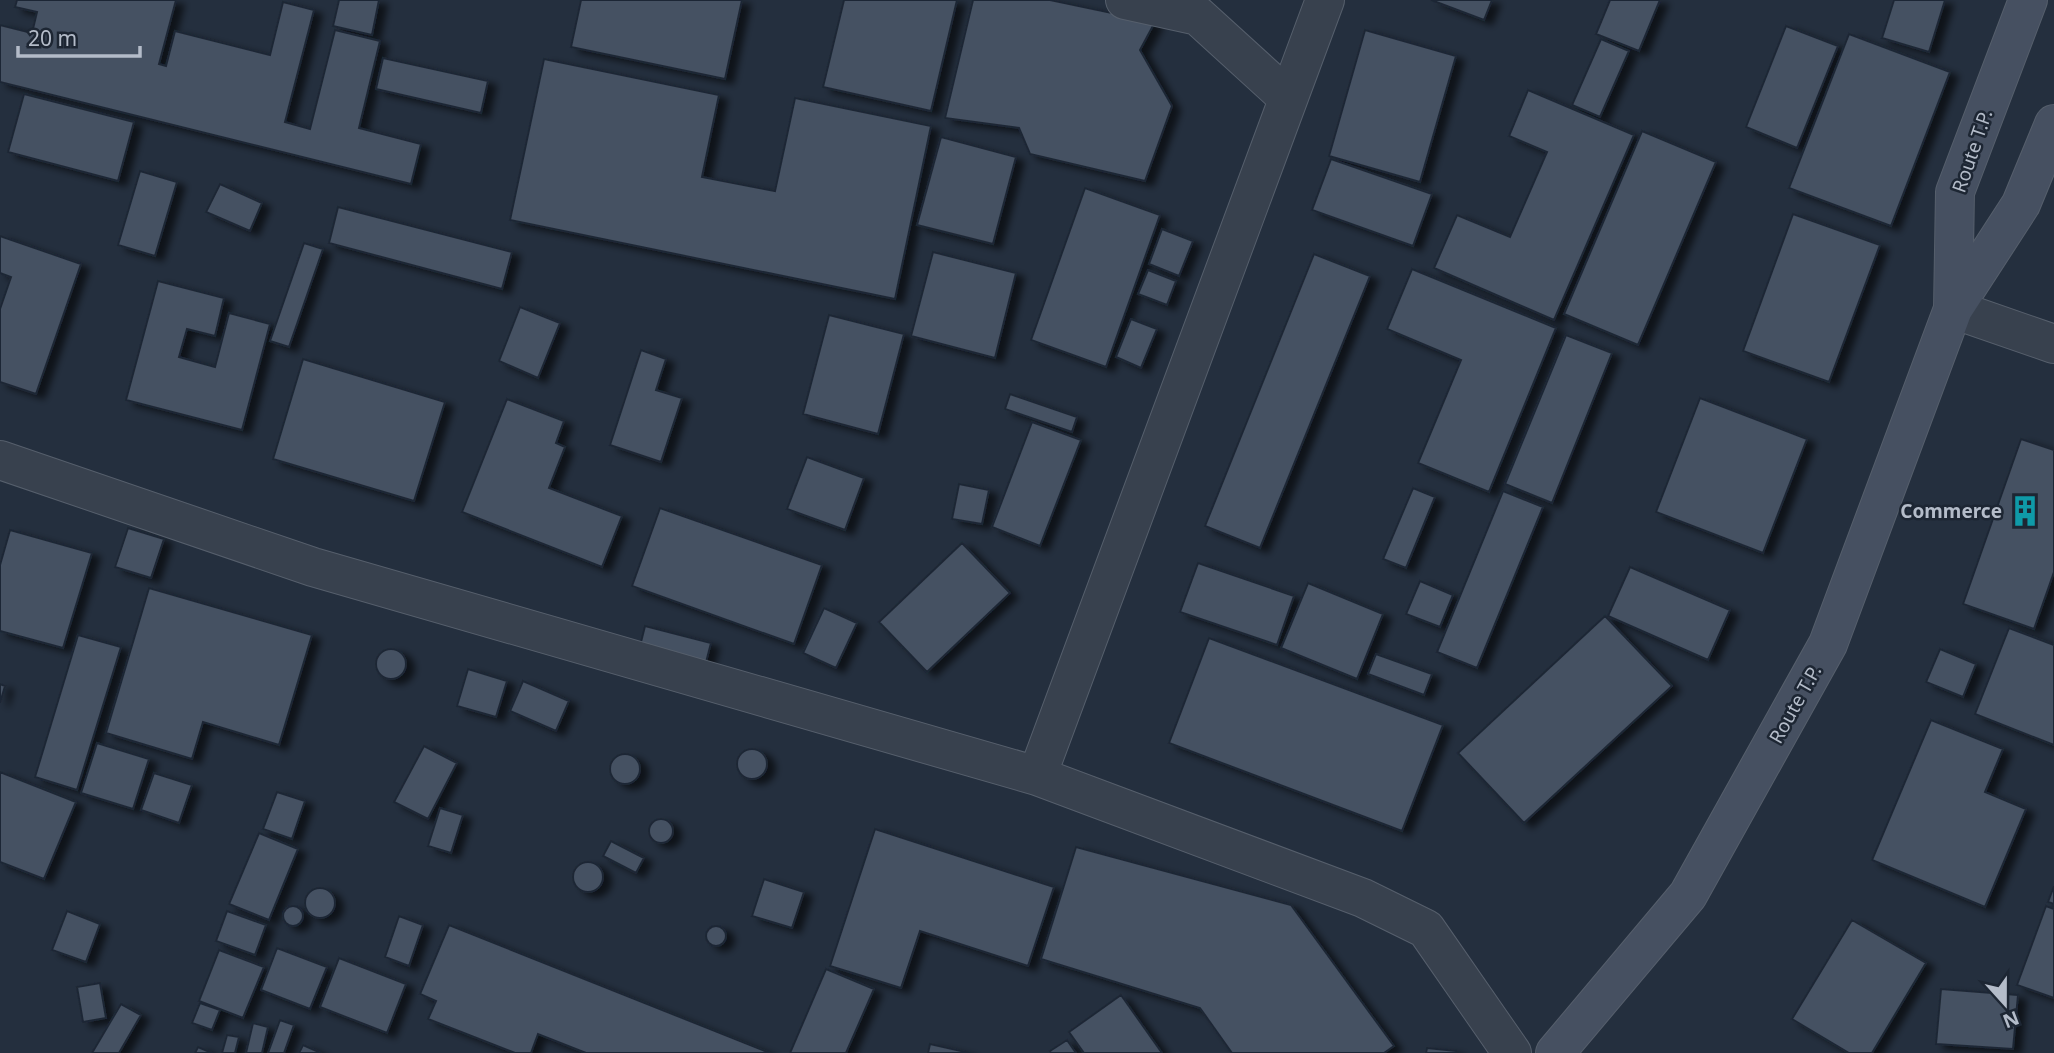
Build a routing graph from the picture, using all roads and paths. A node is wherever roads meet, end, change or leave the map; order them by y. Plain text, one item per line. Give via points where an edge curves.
1 (1125, 0) edge
2 (1325, 0) edge
3 (2028, 0) edge
4 (1288, 98) junction
5 (2054, 124) edge
6 (1953, 309) junction
7 (2054, 344) edge
8 (0, 460) edge
9 (1037, 776) junction
10 (1512, 1053) edge
11 (1555, 1053) edge

1 - 4 street via 1198,16
2 - 4 street
3 - 6 street, Route T.P. via 1955,192
4 - 9 street
5 - 6 street, Route T.P. via 2021,204
6 - 7 street
6 - 11 street, Route T.P. via 1828,644 1688,895
8 - 9 street via 313,567
9 - 10 street via 1363,898 1426,929

